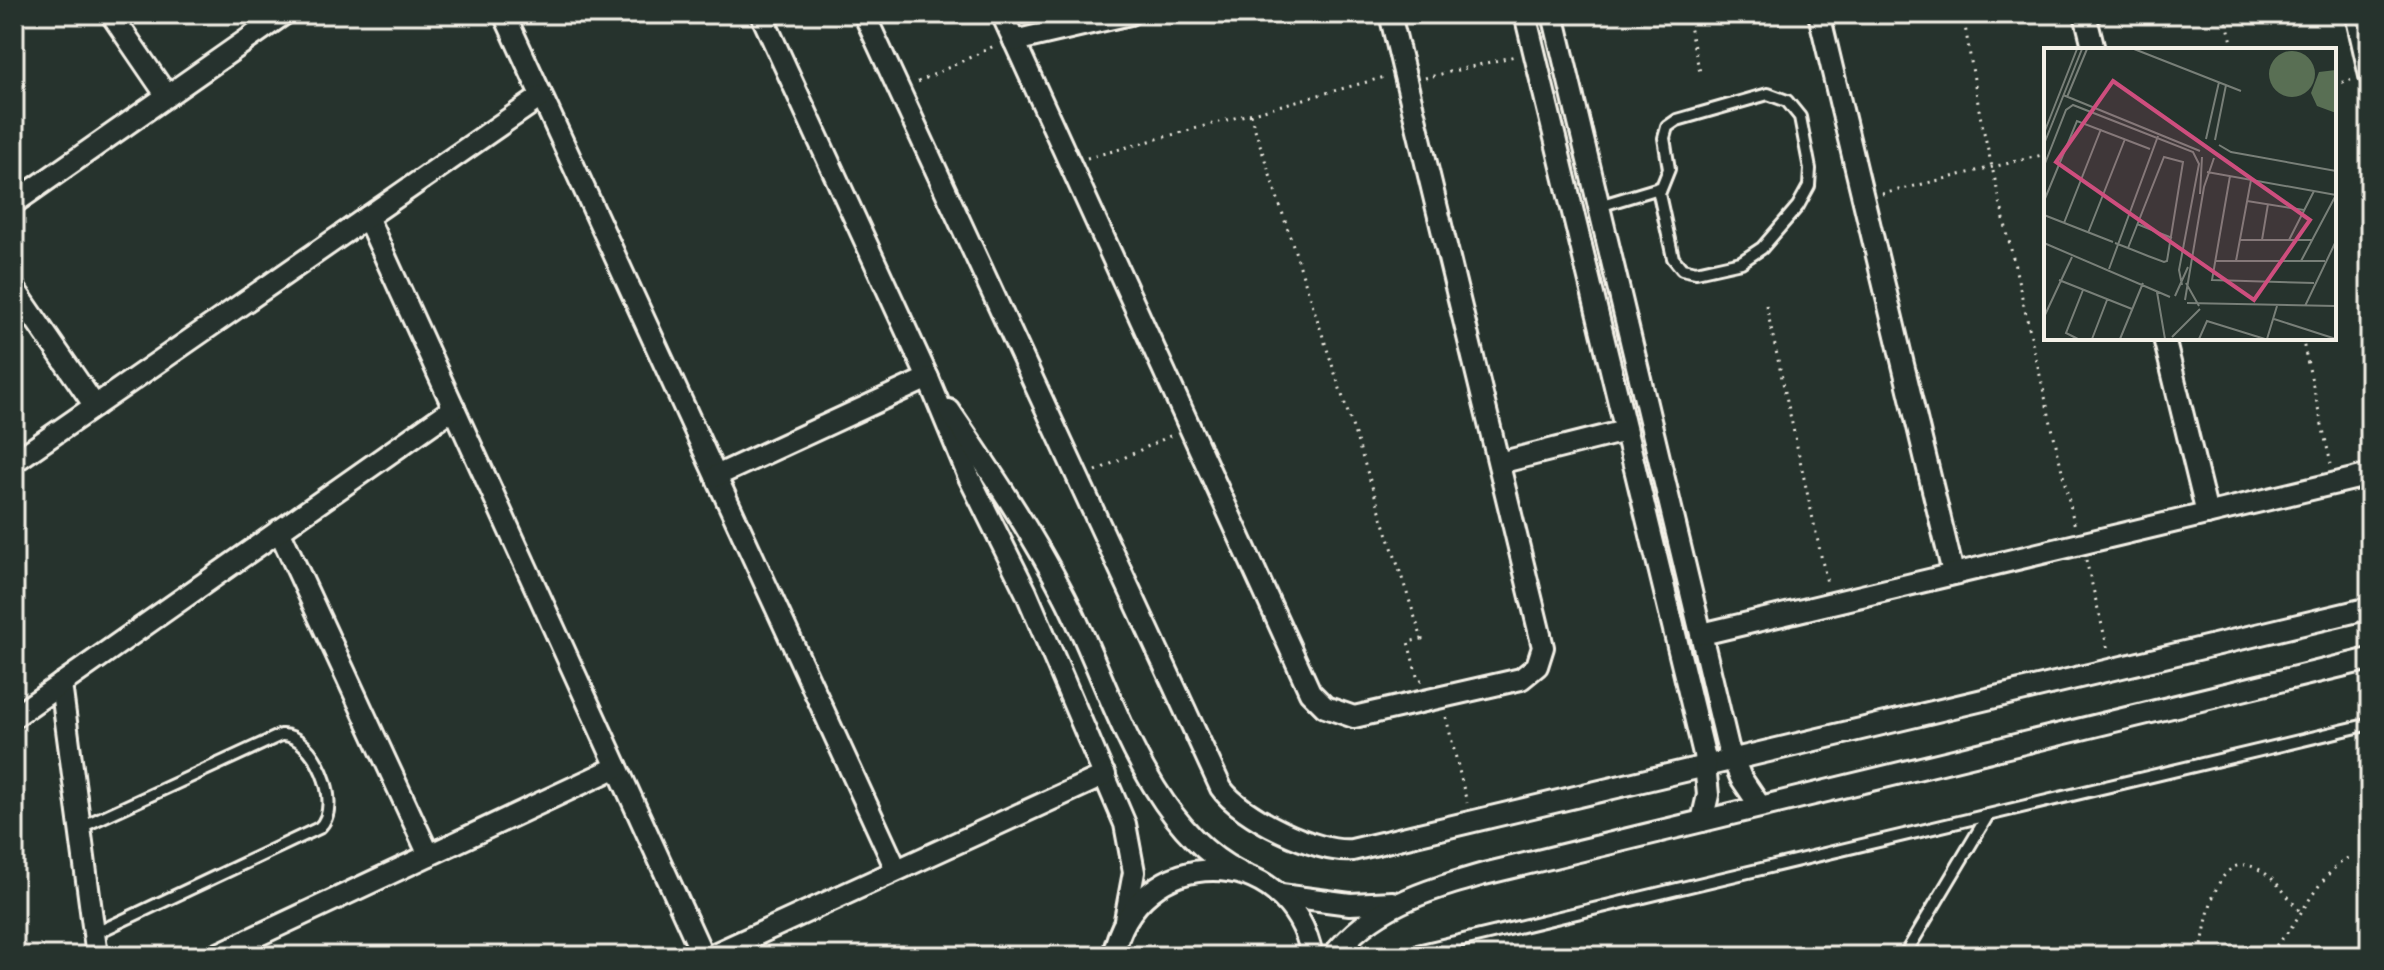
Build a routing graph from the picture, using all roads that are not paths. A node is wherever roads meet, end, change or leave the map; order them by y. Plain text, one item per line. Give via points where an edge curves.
1 (111, 14) edge
2 (284, 14) edge
3 (504, 14) edge
4 (761, 14) edge
5 (864, 14) edge
6 (1002, 14) edge
7 (1130, 14) edge
8 (1390, 14) edge
9 (1525, 14) edge
10 (1553, 14) edge
11 (1819, 14) edge
12 (2085, 14) edge
13 (2356, 14) edge
14 (1013, 39) junction
15 (2094, 48) edge
16 (2370, 76) edge
17 (167, 96) junction
18 (542, 96) junction
19 (1659, 188) junction
20 (14, 203) edge
21 (1599, 206) junction
22 (367, 217) junction
23 (14, 288) edge
24 (2164, 340) edge
25 (928, 378) junction
26 (95, 406) junction
27 (454, 408) junction
28 (1625, 431) junction
29 (14, 462) edge
30 (1499, 463) junction
31 (2370, 475) edge
32 (716, 476) junction
33 (2207, 514) junction
34 (279, 530) junction
35 (1953, 573) junction
36 (2370, 608) edge
37 (1702, 634) junction
38 (2370, 659) edge
39 (61, 684) junction
40 (14, 717) edge
41 (2370, 724) edge
42 (1733, 761) junction
43 (617, 767) junction
44 (1706, 768) junction
45 (1105, 775) junction
46 (1760, 806) junction
47 (1988, 815) junction
48 (1702, 821) junction
49 (79, 828) junction
50 (429, 855) junction
51 (896, 869) junction
52 (1239, 872) junction
53 (1281, 895) junction
54 (1397, 902) junction
55 (1125, 920) junction
56 (94, 934) junction
57 (1903, 955) edge
58 (97, 956) edge
59 (214, 956) edge
60 (703, 956) edge
61 (710, 956) edge
62 (1113, 956) edge
63 (1312, 956) edge
64 (1333, 956) edge
65 (1396, 956) edge

1 - 17 street
2 - 17 street
3 - 18 street
4 - 25 street
5 - 44 street via 1221,788 1235,805 1323,848 1342,851
6 - 14 street
7 - 14 street
8 - 30 street
9 - 28 street
10 - 21 street
11 - 35 street
12 - 15 street
13 - 16 street
14 - 30 street via 1317,700 1334,713 1354,717 1530,674 1541,657 1541,636
17 - 20 street
18 - 22 street
18 - 32 street
19 - 19 lane via 1669,169 1665,132 1671,123 1768,94 1787,101 1800,117 1809,186 1798,206 1748,258 1696,272 1682,269 1673,258
19 - 21 lane
21 - 37 street
22 - 26 street
22 - 27 street
23 - 26 street
24 - 33 street
25 - 32 street
25 - 45 street
25 - 52 street via 1048,565 1163,801 1195,842
26 - 29 street
27 - 34 street
27 - 43 street
28 - 30 street
28 - 44 street
31 - 33 street
32 - 51 street
33 - 35 street
34 - 39 street
34 - 50 street
35 - 37 street
36 - 42 street
37 - 42 street
38 - 46 street
39 - 40 street
39 - 49 street
41 - 47 lane
42 - 44 street
42 - 46 street
43 - 50 street
43 - 60 street
44 - 48 street via 1708,795
45 - 51 street
45 - 55 street via 1133,856 1133,889
46 - 48 street
47 - 57 lane
47 - 65 lane
48 - 54 street via 1484,874
49 - 56 street
49 - 56 lane via 281,735 306,744 331,802 330,816 319,828
50 - 59 street
51 - 61 street
52 - 53 street
52 - 55 street via 1186,872 1151,891
53 - 54 street via 1350,904
53 - 63 street via 1297,914
54 - 64 street via 1356,931
55 - 62 street
56 - 58 street

